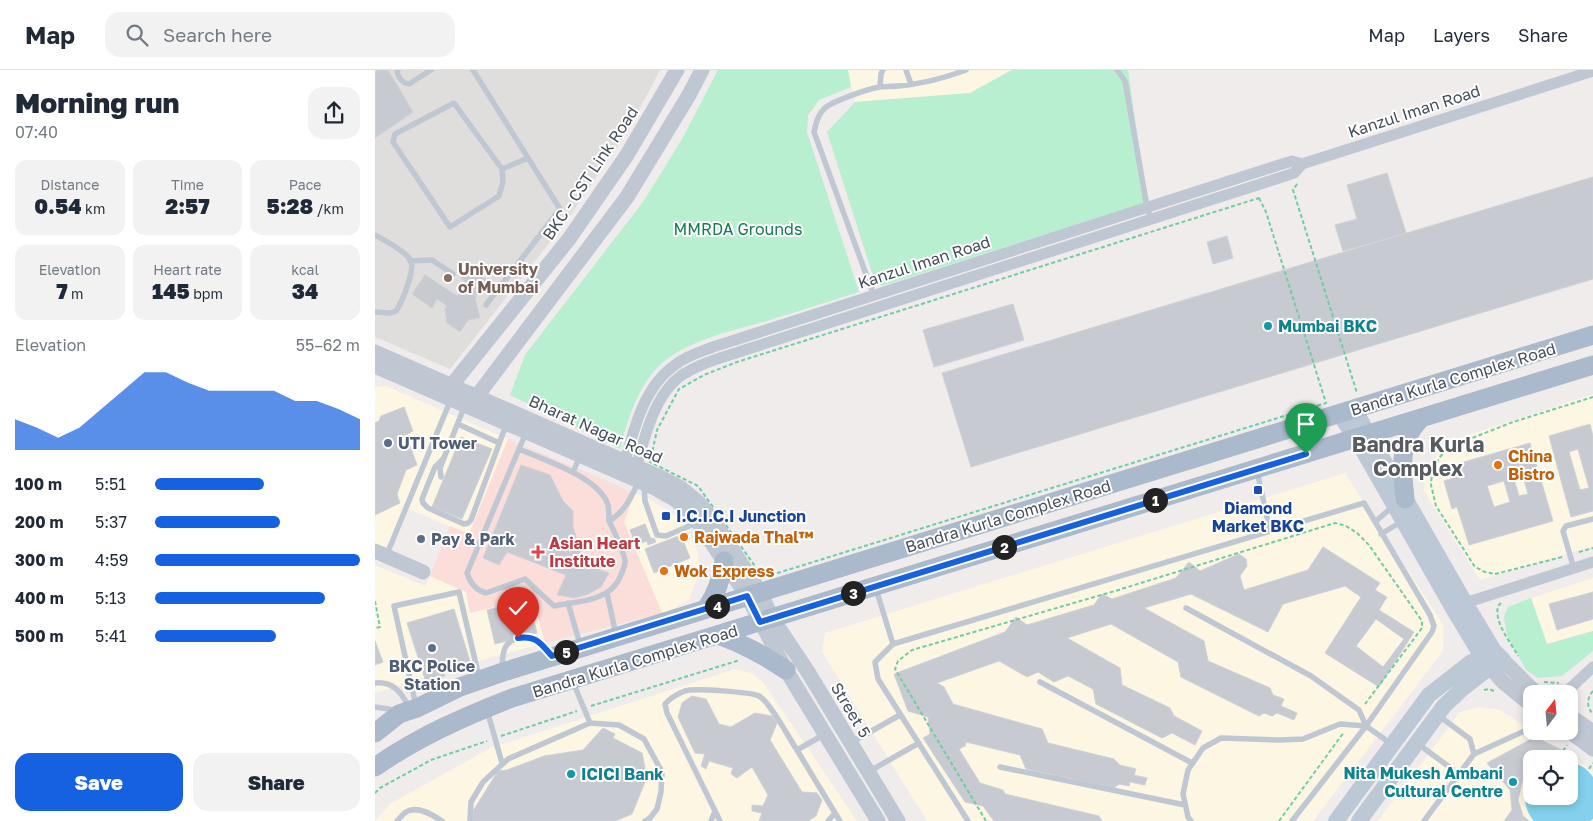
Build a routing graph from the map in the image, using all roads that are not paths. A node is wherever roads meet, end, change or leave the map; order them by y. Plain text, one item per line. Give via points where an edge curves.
1 (398, 70) edge
2 (431, 70) edge
3 (473, 70) edge
4 (677, 70) edge
5 (702, 70) edge
6 (883, 70) edge
7 (906, 70) edge
8 (966, 70) edge
9 (1117, 70) edge
10 (1593, 71) edge
11 (911, 84) junction
12 (880, 86) junction
13 (652, 113) junction
14 (671, 124) junction
15 (528, 158) junction
16 (1302, 164) junction
17 (501, 170) junction
18 (592, 206) junction
19 (1147, 207) junction
20 (611, 219) junction
21 (1151, 219) junction
22 (375, 235) edge
23 (411, 261) junction
24 (453, 274) dead end
25 (874, 295) junction
26 (486, 305) dead end
27 (878, 307) junction
28 (375, 312) edge
29 (1593, 335) edge
30 (375, 352) edge
31 (1593, 365) edge
32 (375, 366) edge
33 (461, 397) junction
34 (1351, 407) junction
35 (1421, 418) junction
36 (506, 423) junction
37 (458, 424) junction
38 (527, 432) junction
39 (1362, 436) junction
40 (499, 443) junction
41 (519, 449) junction
42 (580, 456) junction
43 (444, 458) junction
44 (1257, 469) junction
45 (573, 472) junction
46 (633, 474) junction
47 (441, 477) dead end
48 (1399, 502) junction
49 (1593, 520) edge
50 (609, 521) junction
51 (1403, 521) junction
52 (1375, 522) junction
53 (698, 523) junction
54 (1269, 531) junction
55 (1381, 534) junction
56 (381, 554) edge
57 (724, 561) junction
58 (1593, 562) edge
59 (1574, 569) junction
60 (423, 572) dead end
61 (875, 586) junction
62 (759, 588) junction
63 (607, 593) junction
64 (568, 603) junction
65 (1459, 606) junction
66 (1186, 608) dead end
67 (707, 609) junction
68 (766, 620) junction
69 (718, 635) junction
70 (617, 637) junction
71 (893, 644) junction
72 (581, 647) junction
73 (552, 656) junction
74 (1493, 659) junction
75 (1593, 667) edge
76 (786, 670) junction
77 (501, 672) junction
78 (479, 677) junction
79 (572, 680) junction
80 (1040, 682) dead end
81 (375, 684) edge
82 (1535, 685) edge
83 (1574, 685) edge
84 (1523, 698) edge
85 (375, 707) edge
86 (410, 707) junction
87 (487, 708) junction
88 (900, 715) junction
89 (1438, 715) junction
90 (1578, 722) edge
91 (590, 723) junction
92 (1366, 726) junction
93 (375, 732) edge
94 (1523, 732) edge
95 (1593, 732) edge
96 (825, 734) junction
97 (1578, 738) edge
98 (851, 743) junction
99 (919, 743) junction
100 (1417, 743) junction
101 (1392, 745) junction
102 (1593, 749) edge
103 (797, 750) junction
104 (1474, 754) junction
105 (502, 763) junction
106 (1192, 764) junction
107 (375, 767) edge
108 (1000, 767) dead end
109 (868, 772) junction
110 (1459, 774) junction
111 (1185, 805) junction
112 (715, 811) junction
113 (835, 813) junction
114 (649, 820) edge
115 (397, 821) edge
116 (442, 821) edge
117 (470, 821) edge
118 (711, 821) edge
119 (720, 821) edge
120 (828, 821) edge
121 (840, 821) edge
122 (878, 821) edge
123 (898, 821) edge
124 (968, 821) edge
125 (1191, 821) edge
126 (1293, 821) edge
127 (1336, 821) edge
128 (1359, 821) edge
129 (1424, 821) edge

1 - 2 lane via 399,79 409,84
3 - 15 lane
4 - 13 street, BKC - CST Link Road
5 - 14 street
6 - 12 lane
7 - 11 lane
8 - 11 lane
9 - 19 lane via 1125,81
10 - 16 street, Kanzul Iman Road
11 - 12 lane
12 - 25 lane via 826,107 818,116 814,132
13 - 14 street
13 - 18 street, BKC - CST Link Road
14 - 20 street
15 - 17 lane
15 - 26 lane via 560,209
16 - 19 street, Kanzul Iman Road via 1292,161
16 - 21 street, Kanzul Iman Road via 1294,173
17 - 17 lane via 454,103 395,134 393,142 449,227 499,196 503,182
18 - 20 street
18 - 33 street, BKC - CST Link Road
19 - 21 lane
19 - 25 street, Kanzul Iman Road
20 - 33 street
21 - 27 street, Kanzul Iman Road
22 - 23 lane
23 - 24 lane via 432,260
23 - 28 lane via 410,275 397,311
25 - 27 lane
25 - 46 street, Kanzul Iman Road via 713,347 673,366 649,393 639,414
27 - 46 street, Kanzul Iman Road via 717,358 681,376 670,386 651,419
29 - 34 main road, Bandra Kurla Complex Road
30 - 33 street, Bharat Nagar Road
31 - 35 main road, Bandra Kurla Complex Road
32 - 33 street, Bharat Nagar Road
33 - 36 street, Bharat Nagar Road
33 - 37 lane
33 - 46 street, Bharat Nagar Road
33 - 56 lane
34 - 39 main road
34 - 62 main road, Bandra Kurla Complex Road
35 - 39 main road, Bandra Kurla Complex Road
35 - 48 main road via 1410,432 1404,451
36 - 38 street, Bharat Nagar Road
36 - 40 lane
37 - 40 lane
37 - 43 lane
38 - 41 lane
38 - 42 street, Bharat Nagar Road
39 - 44 main road, Bandra Kurla Complex Road
39 - 48 main road
40 - 43 lane via 468,523 464,524 423,503 435,467
41 - 45 lane
41 - 64 lane via 467,573 469,581 486,593 525,580 554,606
42 - 45 lane
42 - 46 street, Bharat Nagar Road
43 - 47 lane via 439,470
44 - 54 lane
44 - 61 main road, Bandra Kurla Complex Road
45 - 50 lane via 602,493 608,506
46 - 50 lane via 626,507
46 - 53 street, Bharat Nagar Road via 674,499
46 - 53 lane via 657,535 666,536
46 - 62 street, Bharat Nagar Road via 681,488 698,502
48 - 51 main road
48 - 52 lane
48 - 65 main road
49 - 59 lane via 1566,526 1563,531
50 - 63 lane via 625,562 619,581
51 - 55 lane
51 - 65 main road
52 - 54 lane via 1364,503
52 - 55 lane
53 - 57 street, Bharat Nagar Road
54 - 71 lane
55 - 92 lane via 1430,614 1434,626
56 - 60 street
57 - 62 street, Bharat Nagar Road
57 - 67 main road via 720,583
58 - 59 street
59 - 65 street
61 - 68 main road, Bandra Kurla Complex Road
61 - 71 lane
62 - 67 main road, Bandra Kurla Complex Road
62 - 68 street
63 - 64 lane
63 - 70 lane
64 - 72 lane
65 - 74 main road
66 - 92 lane via 1311,676 1359,710
67 - 70 main road, Bandra Kurla Complex Road
68 - 69 main road, Bandra Kurla Complex Road
68 - 76 street
68 - 98 street, Street 5 via 808,672
69 - 76 main road via 755,650
69 - 79 main road, Bandra Kurla Complex Road
70 - 72 main road, Bandra Kurla Complex Road
71 - 88 lane via 875,662 878,680
72 - 73 main road, Bandra Kurla Complex Road
73 - 77 main road, Bandra Kurla Complex Road
73 - 77 lane via 534,639 518,638 507,645
74 - 82 street
74 - 84 street via 1503,682
74 - 89 main road
74 - 101 main road via 1470,663 1429,695
75 - 83 street
76 - 96 street
77 - 78 main road, Bandra Kurla Complex Road
78 - 86 main road, Bandra Kurla Complex Road via 437,698
78 - 86 lane via 459,592 394,606
79 - 87 main road, Bandra Kurla Complex Road
79 - 91 lane
80 - 106 lane
81 - 86 lane via 386,682
85 - 86 lane
86 - 93 main road, Bandra Kurla Complex Road
87 - 105 lane
87 - 107 main road, Bandra Kurla Complex Road via 443,726
88 - 98 lane
88 - 99 lane
89 - 100 main road
89 - 104 lane via 1470,739
90 - 95 street
91 - 105 lane
91 - 114 lane via 619,725 644,739 662,772 657,809
92 - 101 lane
92 - 106 lane via 1339,724 1303,738 1280,740 1221,738 1203,748
92 - 126 lane
94 - 104 lane
96 - 103 lane
96 - 122 street
97 - 102 street
98 - 109 street, Street 5
99 - 109 lane
99 - 124 lane
100 - 110 lane
100 - 128 main road
101 - 127 main road
103 - 112 lane via 767,703 759,696 740,692 686,691 671,698 665,704 667,713
103 - 113 lane
104 - 110 lane
105 - 117 lane via 483,782 471,802
106 - 111 lane via 1183,794
108 - 111 lane
109 - 123 street, Street 5
110 - 129 lane
111 - 125 lane
112 - 118 lane
112 - 119 lane
113 - 120 lane
113 - 121 lane
115 - 116 lane via 407,811 415,810

